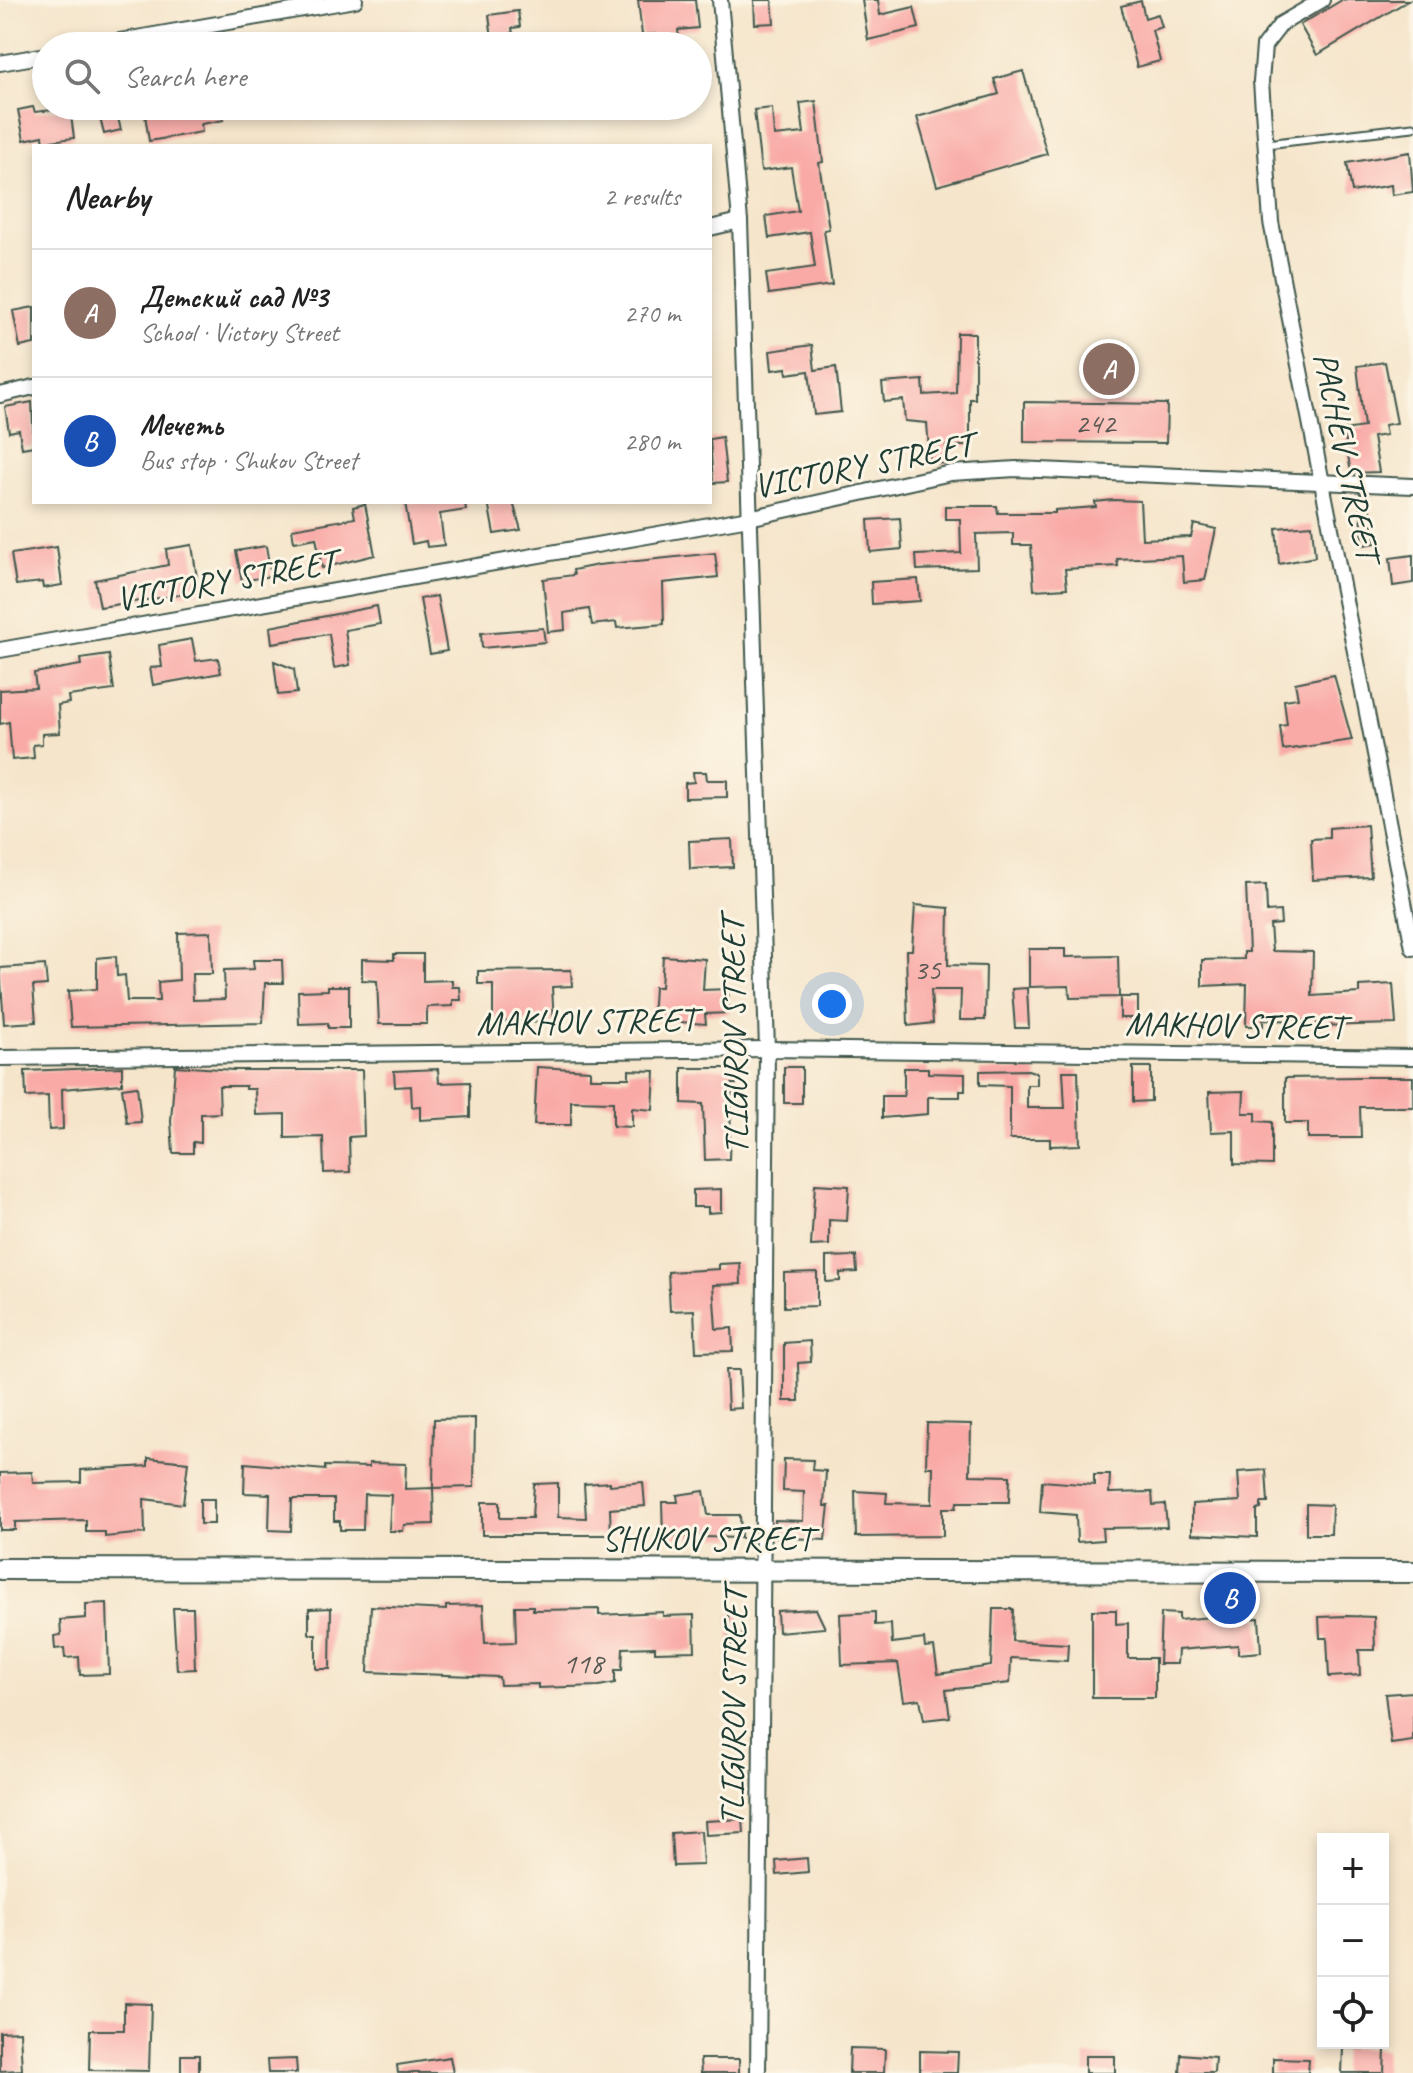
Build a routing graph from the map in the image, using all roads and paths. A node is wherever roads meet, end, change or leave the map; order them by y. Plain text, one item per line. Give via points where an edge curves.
1 (355, 0) edge
2 (720, 0) edge
3 (1322, 0) edge
4 (171, 32) edge
5 (32, 57) edge
6 (0, 63) edge
7 (1413, 127) edge
8 (1266, 144) junction
9 (740, 221) junction
10 (712, 228) edge
11 (32, 387) edge
12 (0, 395) edge
13 (1323, 483) junction
14 (1413, 486) edge
15 (749, 518) junction
16 (0, 650) edge
17 (1413, 948) edge
18 (767, 1049) junction
19 (1413, 1057) edge
20 (0, 1058) edge
21 (0, 1569) edge
22 (765, 1570) junction
23 (1413, 1572) edge
24 (758, 2073) edge

1 - 4 street
2 - 9 street, TLIGUROV STREET
3 - 8 street, PACHEV STREET via 1281,24 1264,46
5 - 6 street
7 - 8 lane
8 - 13 street, PACHEV STREET via 1271,222
9 - 10 street
9 - 15 street, TLIGUROV STREET
11 - 12 street
13 - 14 street, VICTORY STREET
13 - 15 street, VICTORY STREET via 1016,469 951,473
13 - 17 street, PACHEV STREET
15 - 16 street, VICTORY STREET
15 - 18 street, TLIGUROV STREET
18 - 19 street, MAKHOV STREET
18 - 20 street, MAKHOV STREET
18 - 22 street, TLIGUROV STREET
21 - 22 main road, SHUKOV STREET
22 - 23 main road, SHUKOV STREET
22 - 24 street, TLIGUROV STREET

